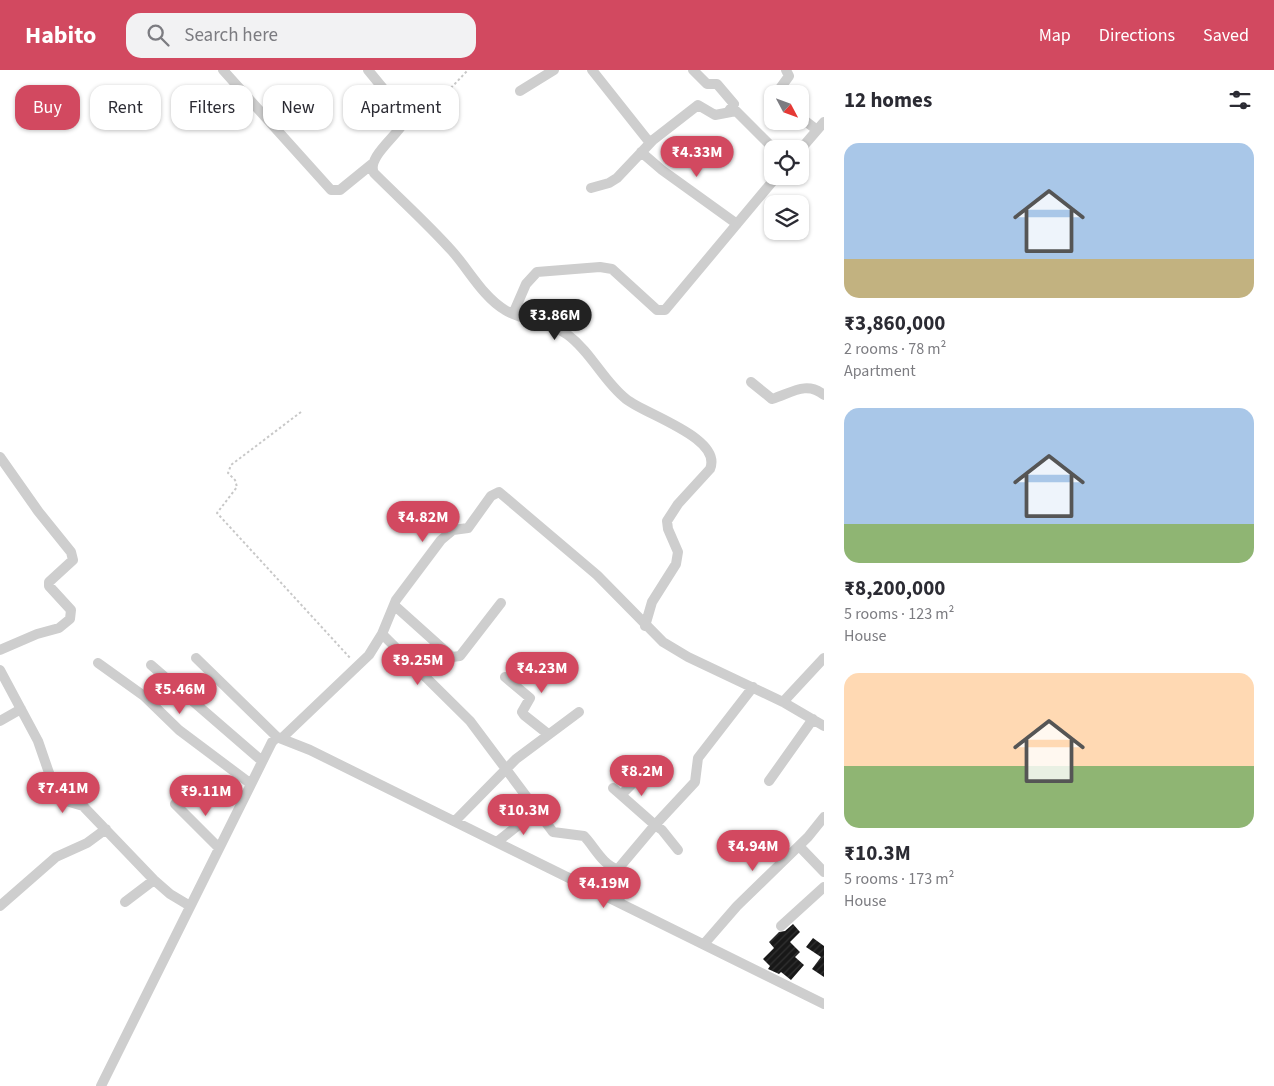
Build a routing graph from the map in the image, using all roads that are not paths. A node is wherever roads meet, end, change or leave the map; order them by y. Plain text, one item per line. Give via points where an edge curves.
1 (223, 70) edge
2 (368, 70) edge
3 (554, 70) edge
4 (592, 70) edge
5 (693, 70) edge
6 (786, 70) edge
7 (782, 85) edge
8 (520, 91) dead end
9 (728, 112) junction
10 (824, 122) edge
11 (809, 123) edge
12 (817, 130) junction
13 (765, 140) edge
14 (808, 140) edge
15 (650, 143) junction
16 (641, 152) junction
17 (372, 164) junction
18 (770, 185) edge
19 (591, 188) dead end
20 (737, 224) junction
21 (513, 314) junction
22 (751, 382) dead end
23 (824, 395) edge
24 (0, 457) edge
25 (501, 603) dead end
26 (394, 604) junction
27 (646, 626) junction
28 (382, 634) junction
29 (0, 650) edge
30 (196, 658) dead end
31 (824, 658) edge
32 (98, 663) dead end
33 (151, 665) dead end
34 (0, 670) edge
35 (505, 678) dead end
36 (753, 687) junction
37 (783, 702) junction
38 (21, 709) junction
39 (579, 712) dead end
40 (813, 719) junction
41 (0, 722) edge
42 (824, 726) edge
43 (548, 734) junction
44 (280, 737) junction
45 (262, 761) junction
46 (506, 770) junction
47 (769, 781) dead end
48 (633, 783) dead end
49 (251, 784) junction
50 (613, 788) dead end
51 (622, 795) junction
52 (175, 804) dead end
53 (536, 811) junction
54 (824, 818) edge
55 (455, 821) junction
56 (655, 825) junction
57 (106, 830) junction
58 (497, 842) junction
59 (799, 846) junction
60 (219, 848) junction
61 (678, 850) dead end
62 (618, 869) junction
63 (824, 872) edge
64 (154, 880) junction
65 (824, 887) edge
66 (125, 902) dead end
67 (619, 902) junction
68 (0, 906) edge
69 (190, 906) junction
70 (781, 926) dead end
71 (704, 944) junction
72 (824, 1004) edge
73 (102, 1086) edge

1 - 17 street via 331,190 340,190
2 - 17 street via 404,122
3 - 8 street
4 - 15 street
5 - 9 street via 707,84 717,84 731,98 734,104
6 - 7 street via 789,76
9 - 13 street via 732,110 739,114
9 - 15 street via 716,115 698,105
10 - 12 street
11 - 12 street
12 - 14 street
15 - 16 street
16 - 19 street via 616,178
16 - 20 street
17 - 21 street via 374,173 442,241 488,295
18 - 20 street
20 - 21 street via 665,310 657,310 612,269 600,267 537,272 526,284
21 - 27 street via 551,325 568,334 627,400 700,440 711,456 710,469 667,521 678,552 676,564 652,602
22 - 23 street via 772,399 807,387
24 - 29 street via 74,560 49,582 71,610 70,620 59,628
25 - 26 street via 457,658
26 - 27 street via 441,540 453,530 468,528 491,496 499,492 597,575
26 - 28 street
27 - 36 street via 663,642 688,657
28 - 44 street via 369,655
28 - 46 street via 470,721
30 - 44 street
31 - 37 street
32 - 49 street via 144,696 179,730
33 - 45 street
34 - 38 street
35 - 43 street via 530,698 522,712
36 - 37 street
36 - 56 street via 698,758 695,782
37 - 40 street
38 - 41 street
38 - 57 street via 38,742 57,796 83,806
39 - 43 street
40 - 42 street
40 - 47 street
43 - 46 street
44 - 45 street via 272,742
44 - 55 street
45 - 49 street
46 - 53 street
46 - 55 street
48 - 51 street
49 - 60 street
50 - 51 street
51 - 56 street
52 - 60 street
53 - 58 street
53 - 62 street via 553,832 584,836 612,868
54 - 59 street
55 - 58 street
56 - 61 street
56 - 62 street
57 - 64 street
57 - 68 street via 56,857
58 - 67 street
59 - 63 street
59 - 71 street via 736,906
60 - 69 street
62 - 67 street via 623,882
64 - 66 street
64 - 69 street
65 - 70 street
67 - 71 street
69 - 73 street
71 - 72 street

